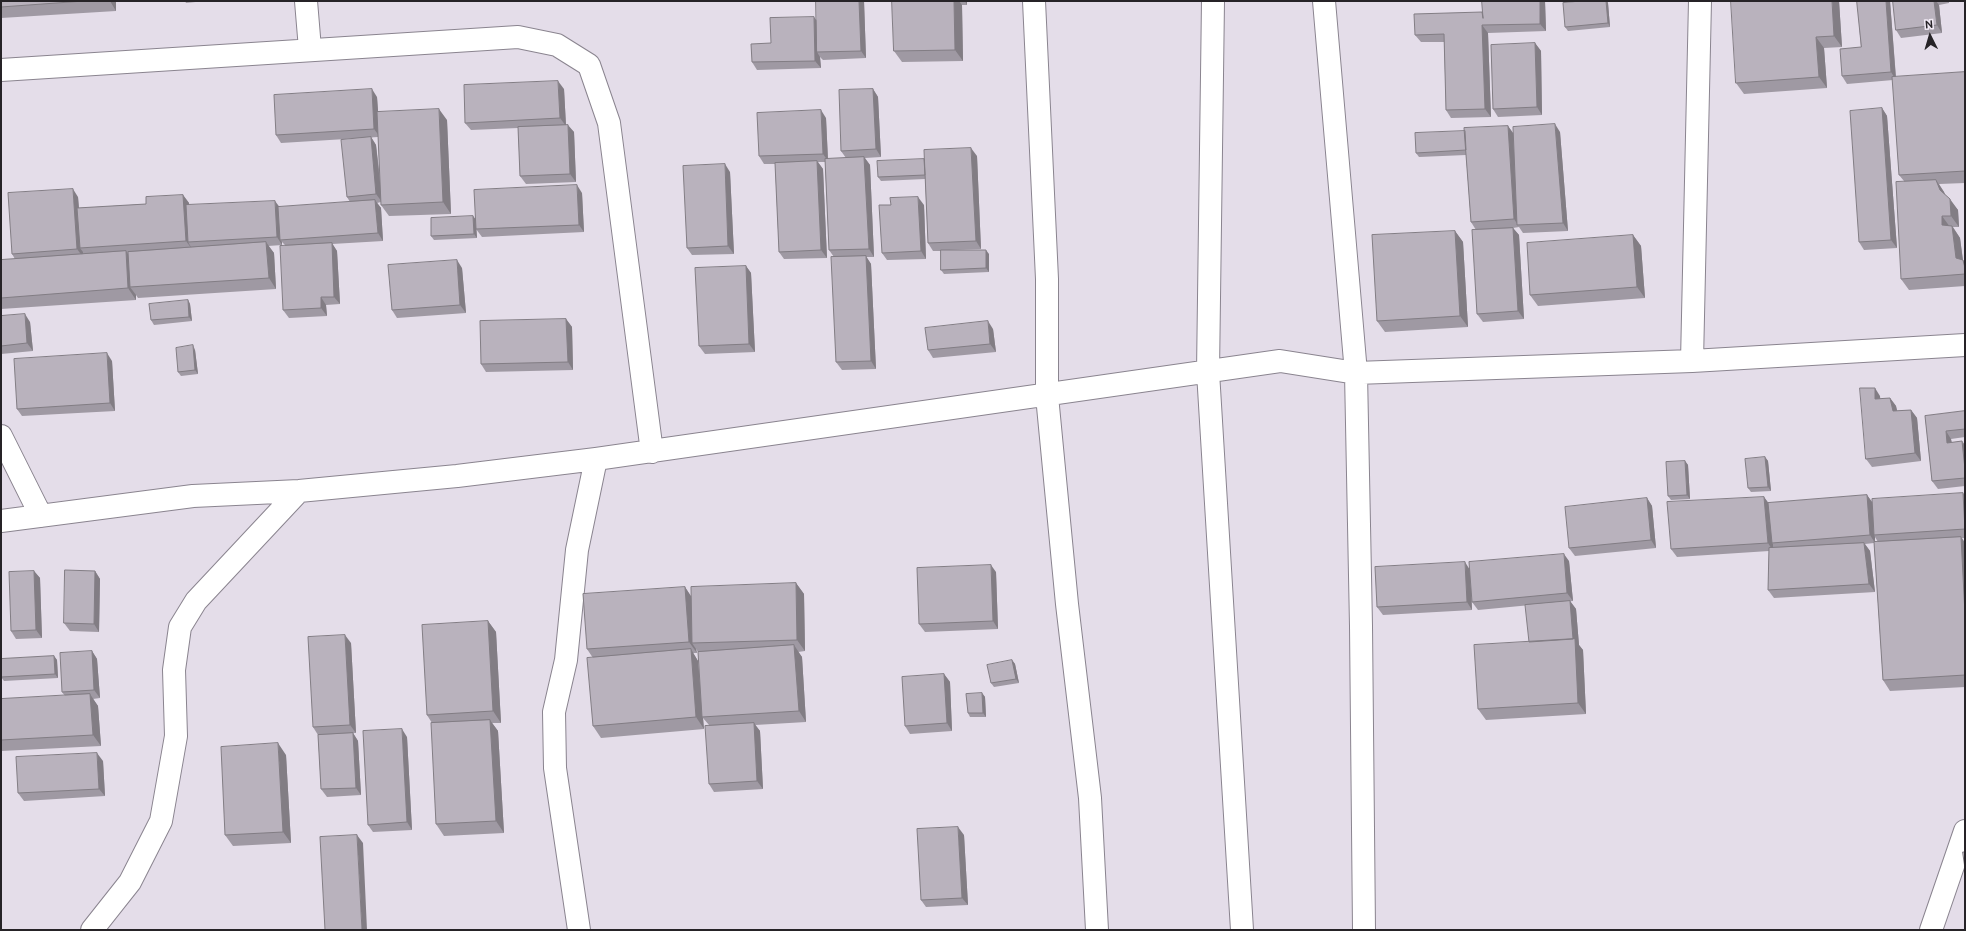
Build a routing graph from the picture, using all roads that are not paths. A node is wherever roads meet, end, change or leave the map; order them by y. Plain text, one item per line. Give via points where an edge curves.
1 (306, 1) edge
2 (1034, 1) edge
3 (1213, 1) edge
4 (1324, 1) edge
5 (1700, 1) edge
6 (310, 49) junction
7 (1, 70) edge
8 (1965, 345) edge
9 (1692, 361) junction
10 (1208, 372) junction
11 (1356, 372) junction
12 (1047, 396) junction
13 (1, 436) edge
14 (652, 452) junction
15 (596, 459) junction
16 (299, 491) junction
17 (41, 516) junction
18 (1, 521) edge
19 (1965, 831) edge
20 (92, 930) edge
21 (579, 930) edge
22 (1097, 930) edge
23 (1242, 930) edge
24 (1364, 930) edge
25 (1931, 930) edge

1 - 6 street
2 - 12 street via 1047,279
3 - 10 street
4 - 11 street
5 - 9 street
6 - 7 street
6 - 14 street via 518,37 557,45 589,65 608,123
8 - 9 street
9 - 11 street
10 - 11 street via 1280,362
10 - 12 street
10 - 23 street
11 - 24 street
12 - 14 street
12 - 22 street via 1066,604 1090,798
13 - 17 street
14 - 15 street
15 - 16 street via 457,476
15 - 21 street via 577,550 566,660 554,712 554,768
16 - 17 street via 194,496
16 - 20 street via 196,601 180,627 174,670 176,736 161,821 130,882
17 - 18 street
19 - 25 street

